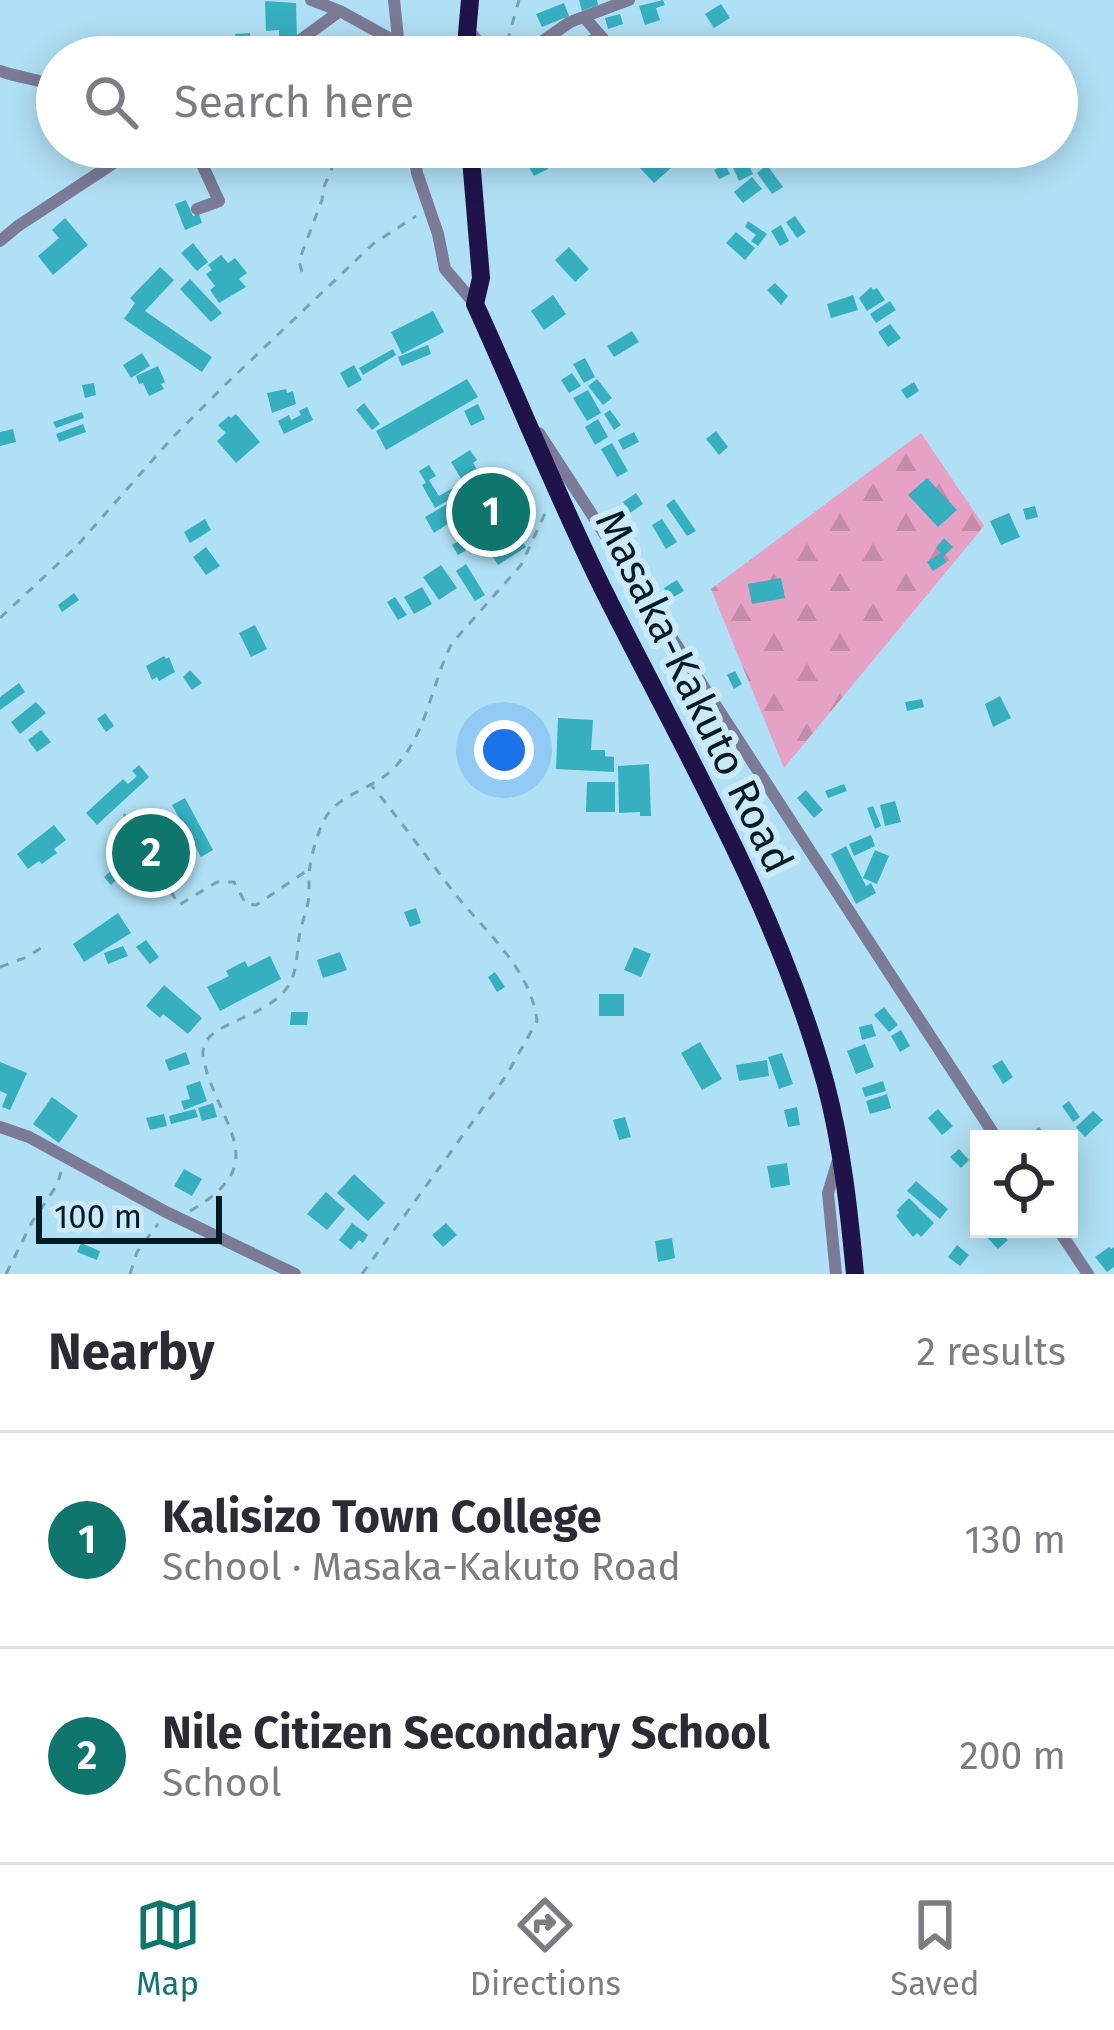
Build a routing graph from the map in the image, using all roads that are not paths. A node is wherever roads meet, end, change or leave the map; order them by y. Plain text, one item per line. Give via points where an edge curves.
1 (311, 0) edge
2 (394, 0) edge
3 (470, 0) edge
4 (629, 0) edge
5 (340, 11) junction
6 (584, 17) junction
7 (467, 29) junction
8 (306, 36) edge
9 (378, 36) edge
10 (398, 36) edge
11 (466, 36) edge
12 (473, 36) edge
13 (550, 36) edge
14 (601, 36) edge
15 (0, 70) edge
16 (36, 79) edge
17 (106, 168) edge
18 (204, 168) edge
19 (418, 168) edge
20 (472, 168) edge
21 (197, 209) dead end
22 (0, 241) edge
23 (475, 304) junction
24 (522, 406) junction
25 (0, 1127) edge
26 (992, 1130) edge
27 (840, 1153) junction
28 (1064, 1238) edge
29 (296, 1274) edge
30 (836, 1274) edge
31 (855, 1274) edge
32 (1088, 1274) edge

1 - 5 street
2 - 10 street
3 - 7 highway
4 - 6 street
5 - 8 street
5 - 9 street
6 - 13 street
6 - 14 street
7 - 11 highway
7 - 12 street
15 - 16 street
17 - 22 street
18 - 21 street via 219,201
19 - 23 street via 446,268
20 - 23 highway, Masaka-Kakuto Road via 481,278
23 - 24 highway, Masaka-Kakuto Road
24 - 26 street
24 - 27 highway, Masaka-Kakuto Road via 775,940 814,1044
25 - 29 street
27 - 30 street via 828,1193
27 - 31 highway, Masaka-Kakuto Road
28 - 32 street

